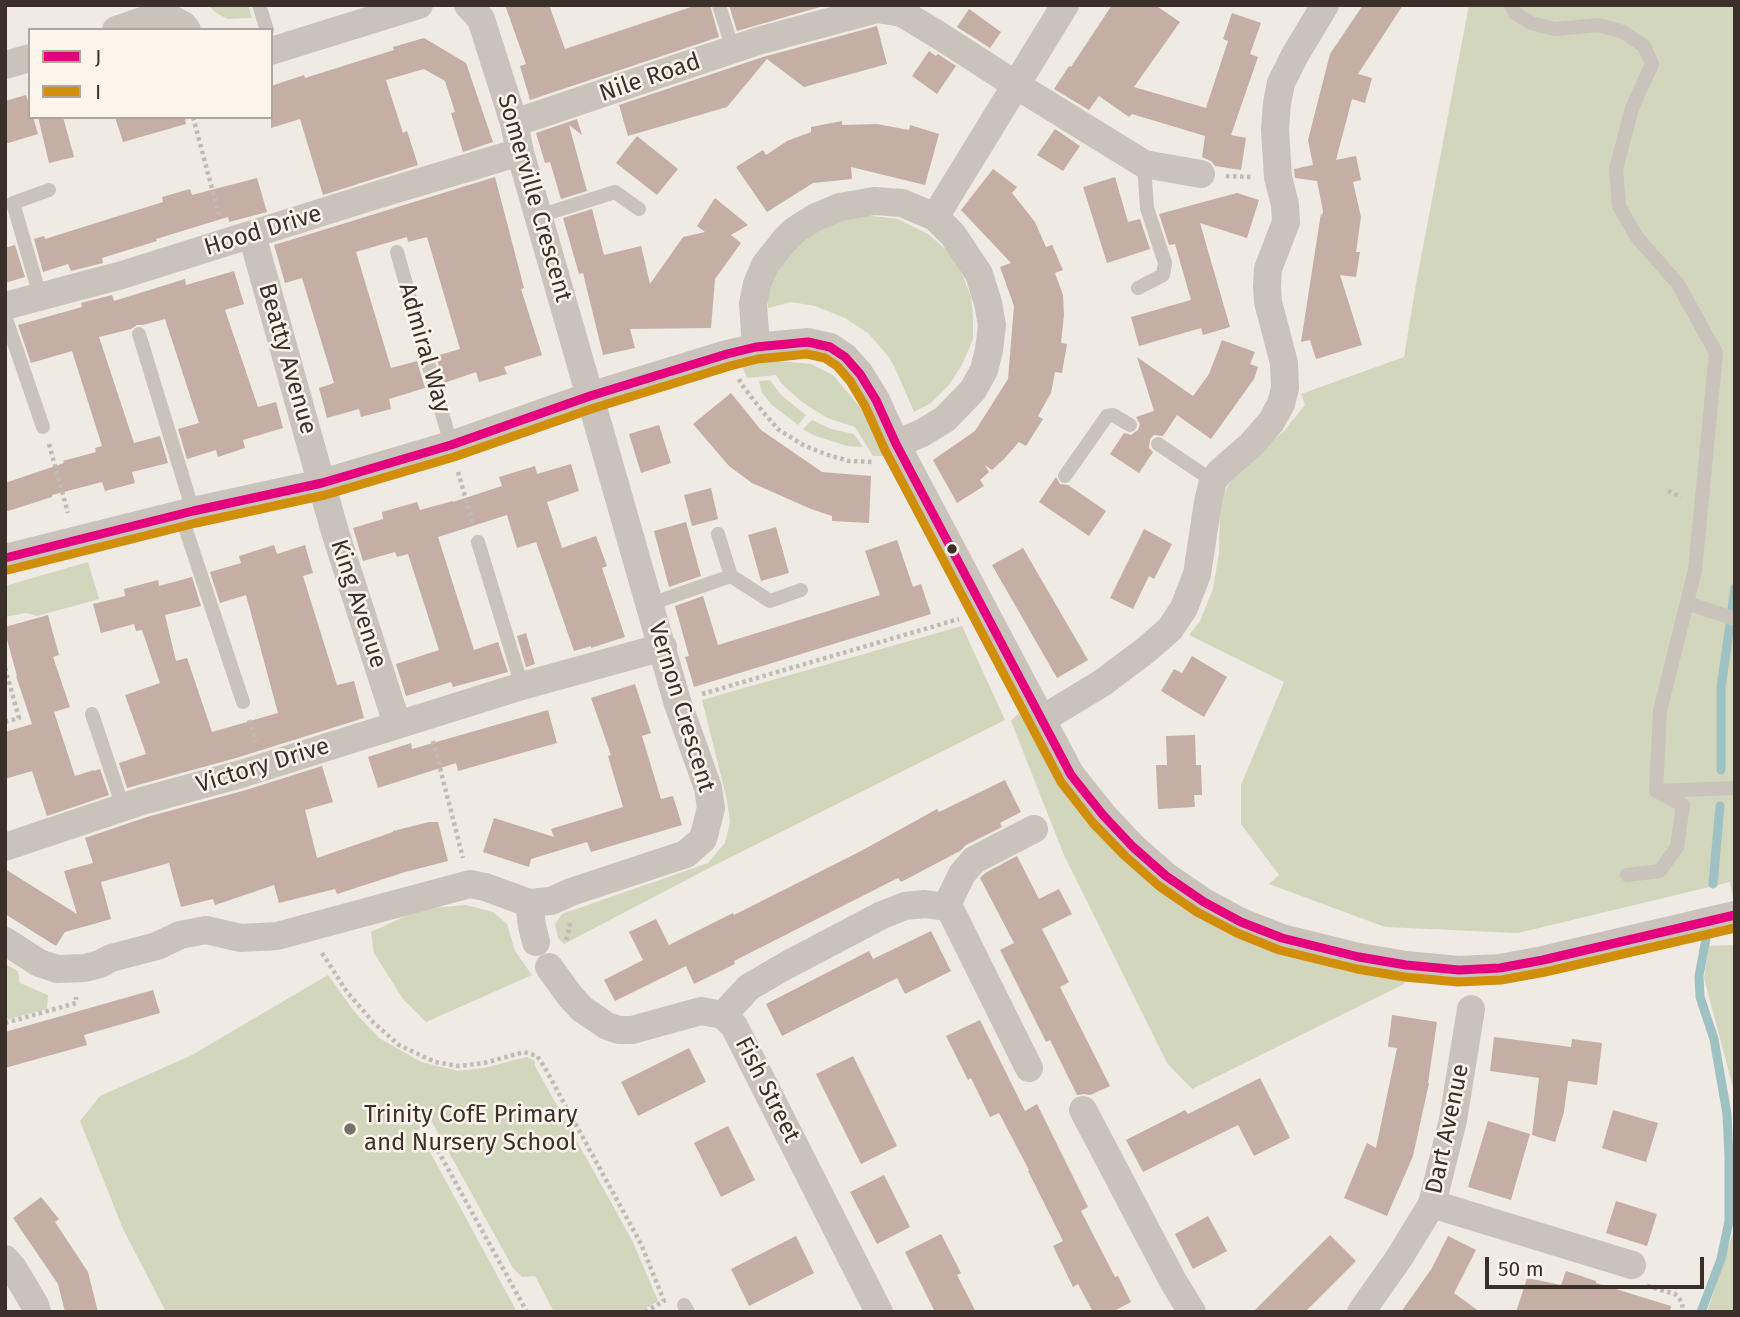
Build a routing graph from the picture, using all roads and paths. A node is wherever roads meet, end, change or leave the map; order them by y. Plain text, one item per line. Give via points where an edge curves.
1 (259, 5) edge
2 (419, 5) edge
3 (469, 5) edge
4 (719, 5) edge
5 (1065, 5) edge
6 (1325, 5) edge
7 (1511, 5) edge
8 (122, 28) edge
9 (185, 28) edge
10 (266, 28) edge
11 (273, 43) edge
12 (733, 50) junction
13 (28, 59) edge
14 (5, 65) edge
15 (1016, 85) junction
16 (194, 119) edge
17 (513, 123) junction
18 (520, 152) junction
19 (1144, 164) junction
20 (1201, 174) joint
21 (1278, 177) junction
22 (49, 190) dead end
23 (639, 209) dead end
24 (539, 216) junction
25 (935, 217) junction
26 (239, 239) junction
27 (397, 252) dead end
28 (1138, 288) dead end
29 (40, 296) junction
30 (5, 306) edge
31 (5, 316) edge
32 (139, 334) dead end
33 (756, 347) junction
34 (737, 373) dead end
35 (590, 396) junction
36 (1130, 425) dead end
37 (43, 427) joint
38 (1158, 444) dead end
39 (451, 445) junction
40 (889, 453) junction
41 (1065, 476) dead end
42 (1213, 481) junction
43 (322, 483) junction
44 (187, 513) junction
45 (718, 534) dead end
46 (76, 541) junction
47 (478, 542) joint
48 (5, 558) edge
49 (731, 576) junction
50 (801, 590) dead end
51 (1687, 603) junction
52 (650, 604) junction
53 (964, 617) dead end
54 (1735, 618) edge
55 (663, 647) junction
56 (5, 668) edge
57 (522, 686) junction
58 (677, 701) junction
59 (243, 702) joint
60 (92, 714) dead end
61 (427, 717) junction
62 (1041, 720) junction
63 (5, 722) edge
64 (397, 724) junction
65 (265, 767) junction
66 (1735, 788) edge
67 (1656, 791) junction
68 (123, 807) junction
69 (1034, 829) dead end
70 (5, 847) edge
71 (1627, 875) dead end
72 (470, 884) junction
73 (529, 903) junction
74 (946, 907) junction
75 (1733, 915) edge
76 (313, 926) junction
77 (5, 942) edge
78 (536, 942) dead end
79 (549, 967) dead end
80 (74, 969) junction
81 (1471, 1009) dead end
82 (723, 1015) junction
83 (5, 1023) edge
84 (1029, 1069) dead end
85 (1083, 1110) dead end
86 (431, 1138) dead end
87 (1432, 1204) junction
88 (5, 1259) edge
89 (1632, 1265) joint
90 (37, 1312) edge
91 (527, 1312) edge
92 (645, 1312) edge
93 (878, 1312) edge
94 (1192, 1312) edge
95 (1361, 1312) edge
96 (1683, 1312) edge

1 - 10 lane
2 - 11 street
3 - 17 street, Somerville Crescent via 481,19
4 - 12 lane
5 - 15 street
6 - 21 street via 1281,83 1275,130
7 - 51 lane via 1531,23 1555,29 1599,25 1623,32 1644,46 1652,64 1632,108 1616,169 1619,206 1636,236 1678,284 1716,353 1695,570
8 - 9 street via 151,18 170,19
12 - 15 street, Nile Road via 877,9 901,13
12 - 17 street, Nile Road
13 - 14 street
15 - 19 street, Nile Road
15 - 25 street
16 - 26 path
17 - 18 street, Somerville Crescent
18 - 24 street, Somerville Crescent
18 - 26 street, Hood Drive
19 - 20 street, Nile Road
19 - 28 lane via 1147,208 1165,263 1163,275
20 - 21 path
21 - 42 street via 1286,222 1268,269 1267,286 1285,388 1271,422
22 - 29 lane via 12,203
23 - 24 lane via 615,192
24 - 35 street, Somerville Crescent
25 - 33 street via 902,203 874,201 840,207 795,230 765,265 757,284 753,304
25 - 40 street via 979,274 992,325 989,350 973,390 945,419
26 - 29 street, Hood Drive
26 - 43 street, Beatty Avenue
27 - 39 lane, Admiral Way
29 - 30 street, Hood Drive
31 - 37 lane
32 - 44 lane
33 - 35 street, Admiral Way
33 - 40 street, Admiral Way via 808,342 830,347 845,357 876,400
34 - 40 path via 779,430 804,446 849,461
35 - 39 street, Admiral Way
35 - 52 street, Vernon Crescent
36 - 41 lane via 1107,416
37 - 46 path
38 - 42 lane
39 - 43 street, Admiral Way
39 - 47 path
40 - 62 street, Admiral Way
42 - 62 street via 1197,574 1170,629 1102,683
43 - 44 street, Admiral Way
43 - 64 street, King Avenue
44 - 46 street, Admiral Way
44 - 59 lane
45 - 49 lane
46 - 48 street, Admiral Way
47 - 57 lane
49 - 50 lane via 770,601
49 - 52 lane
51 - 54 lane
51 - 67 lane via 1660,711
52 - 55 street, Vernon Crescent
53 - 58 path
55 - 57 street, Victory Drive
55 - 58 street, Vernon Crescent
56 - 63 path via 19,718
57 - 61 street, Victory Drive
58 - 73 street, Vernon Crescent via 709,788 711,808 703,839 686,854 551,901
59 - 65 path
60 - 68 lane
61 - 64 street, Victory Drive
61 - 72 path
62 - 75 street, Admiral Way via 1071,775 1133,848 1204,902 1282,938 1406,965 1500,968
64 - 65 street, Victory Drive
65 - 68 street, Victory Drive
66 - 67 lane
67 - 71 lane via 1683,805 1677,847 1660,871
68 - 70 street, Victory Drive
69 - 74 street via 974,860
72 - 73 street
72 - 76 street
73 - 78 street
74 - 82 street via 905,906 881,915 749,987
74 - 84 street
76 - 80 street via 277,936 241,938 206,930
76 - 92 path via 320,950 347,992 399,1045 435,1062 458,1066 524,1052 537,1056 641,1244 664,1301
77 - 80 street via 39,962
79 - 82 street, Fish Street via 582,1009 619,1030 701,1011
80 - 83 path via 76,1003
81 - 87 street, Dart Avenue via 1453,1120
82 - 93 street, Fish Street via 734,1026
85 - 94 street
86 - 91 path
87 - 89 street
87 - 95 street, Dart Avenue
88 - 90 street
89 - 96 path via 1640,1284 1675,1294

